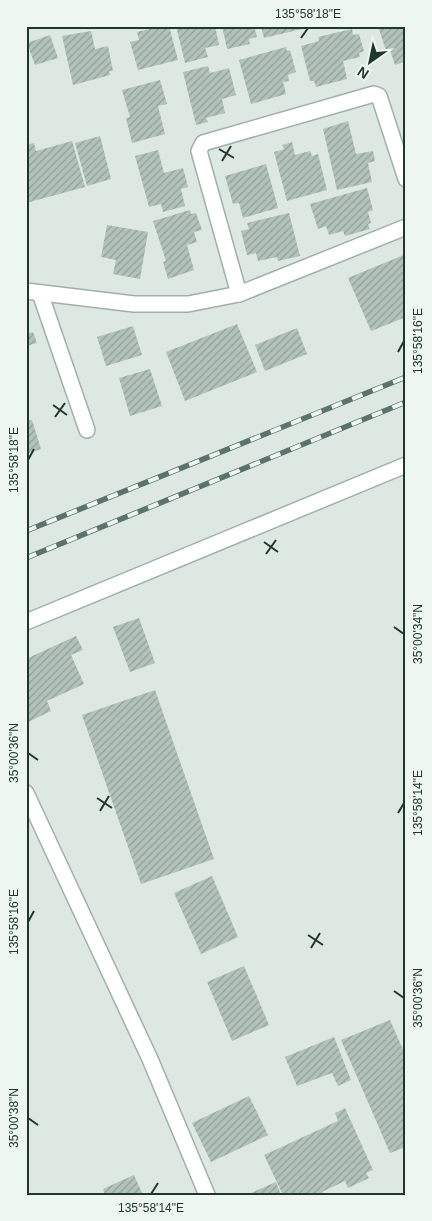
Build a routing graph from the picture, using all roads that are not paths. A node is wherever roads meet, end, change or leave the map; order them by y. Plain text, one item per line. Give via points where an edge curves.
1 (406, 179) edge
2 (406, 227) edge
3 (33, 292) edge
4 (239, 294) junction
5 (87, 430) dead end
6 (406, 465) edge
7 (26, 622) edge
8 (26, 793) edge
9 (208, 1195) edge

1 - 4 street via 379,96 374,94 203,143 199,151
2 - 4 street
3 - 4 street via 149,305 188,304
3 - 5 street
6 - 7 street
8 - 9 street via 150,1059

